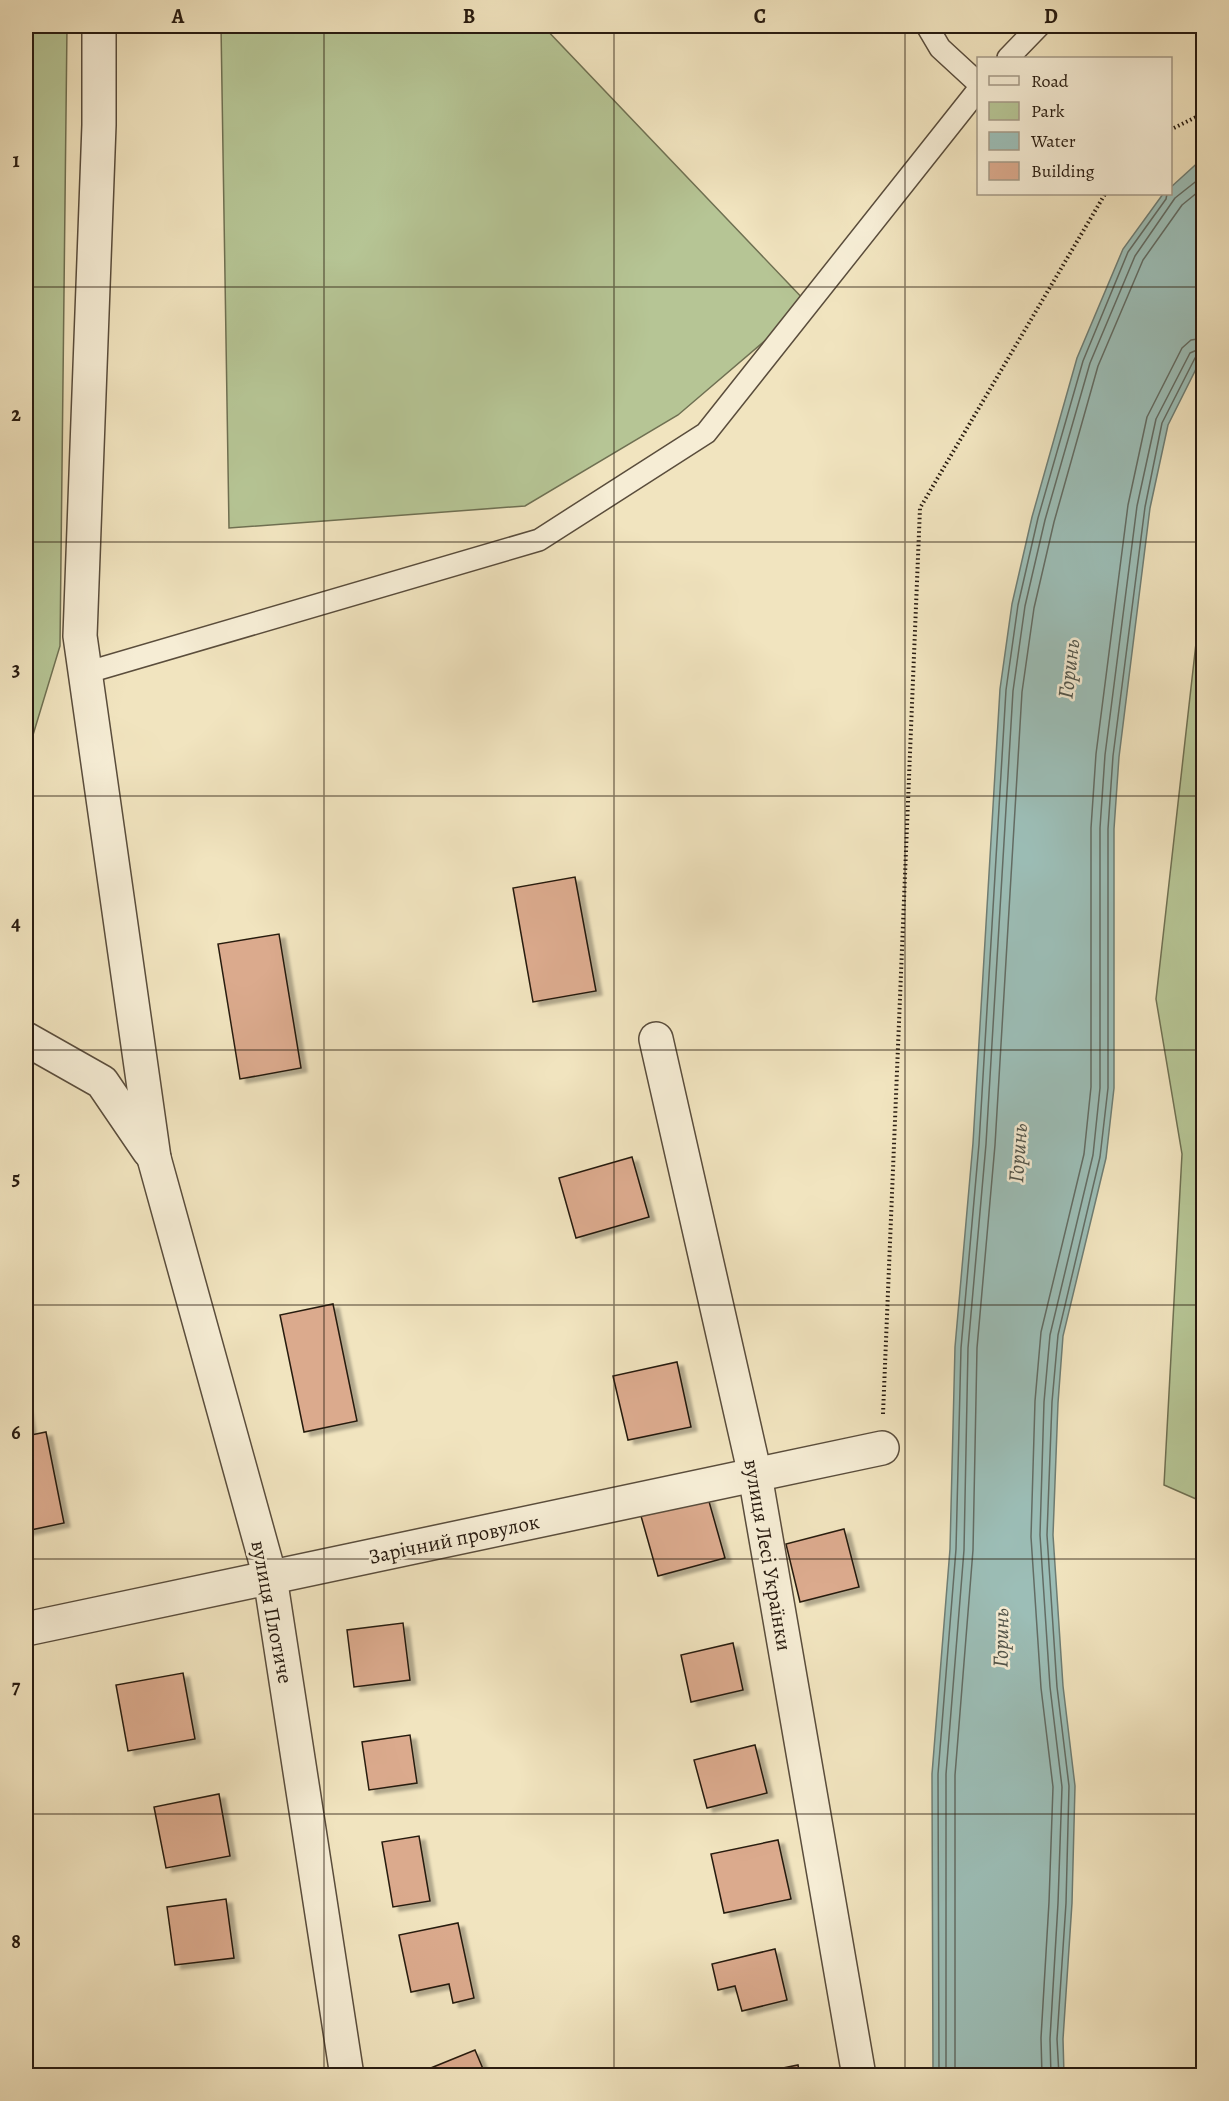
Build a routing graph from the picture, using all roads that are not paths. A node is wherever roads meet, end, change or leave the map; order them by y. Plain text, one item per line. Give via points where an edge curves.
1 (99, 26) edge
2 (927, 26) edge
3 (1039, 26) edge
4 (1009, 57) edge
5 (977, 81) edge
6 (977, 91) edge
7 (85, 673) junction
8 (656, 1039) dead end
9 (26, 1040) edge
10 (153, 1158) junction
11 (882, 1448) road end
12 (755, 1475) junction
13 (270, 1577) junction
14 (26, 1629) edge
15 (347, 2076) edge
16 (859, 2076) edge

1 - 7 street via 99,125 80,636
2 - 5 lane via 940,48
3 - 4 lane
6 - 7 lane via 706,433 539,540
7 - 10 street
8 - 12 street, вулиця Лесі Українки
9 - 10 street via 102,1082
10 - 13 street, вулиця Плотиче
11 - 12 street, Зарічний провулок
12 - 13 street, Зарічний провулок
12 - 16 street, вулиця Лесі Українки
13 - 14 street, Зарічний провулок
13 - 15 street, вулиця Плотиче

